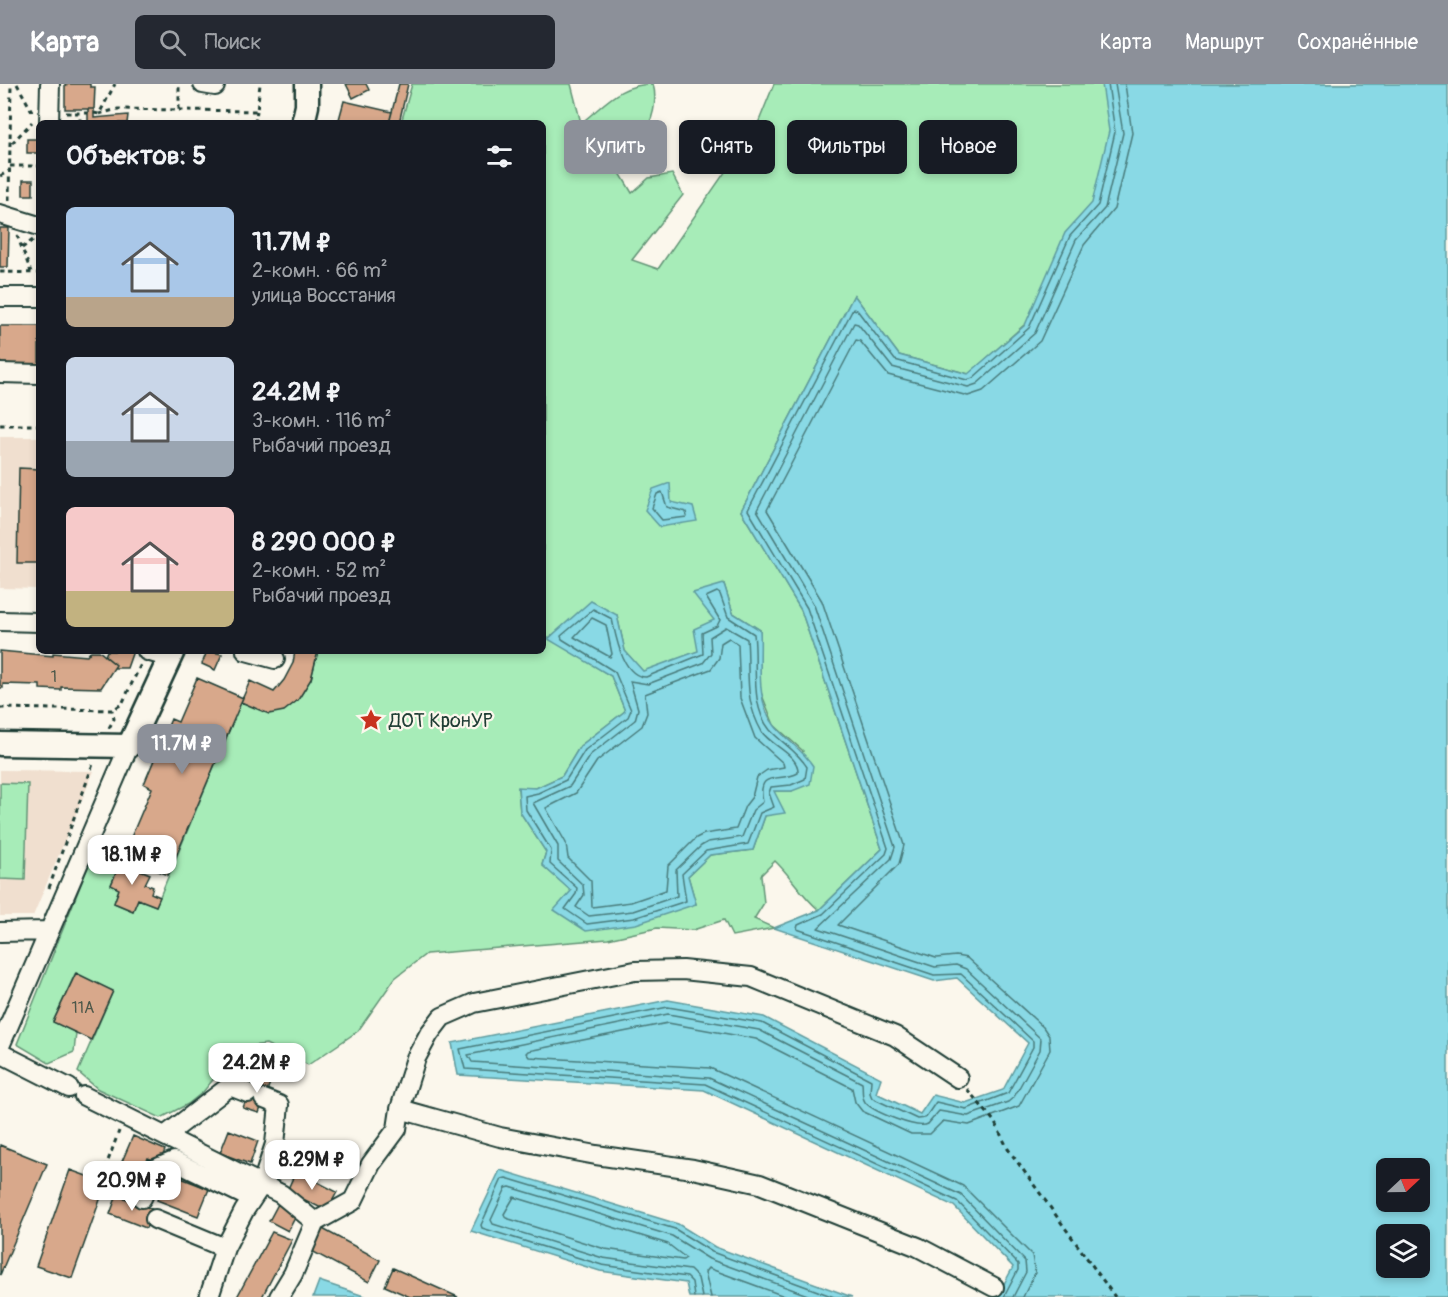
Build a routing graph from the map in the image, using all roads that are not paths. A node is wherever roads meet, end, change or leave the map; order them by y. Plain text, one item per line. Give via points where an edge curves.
1 (50, 84) edge
2 (307, 84) edge
3 (43, 120) edge
4 (304, 120) edge
5 (5, 215) edge
6 (36, 225) edge
7 (0, 297) edge
8 (36, 297) edge
9 (0, 373) edge
10 (36, 374) edge
11 (0, 621) edge
12 (36, 622) edge
13 (145, 654) edge
14 (171, 654) edge
15 (257, 654) edge
16 (275, 659) dead end
17 (0, 730) edge
18 (132, 740) junction
19 (0, 744) edge
20 (48, 931) junction
21 (0, 932) edge
22 (0, 1046) edge
23 (0, 1053) edge
24 (958, 1078) road end
25 (400, 1109) junction
26 (165, 1136) junction
27 (257, 1191) junction
28 (142, 1198) dead end
29 (155, 1219) dead end
30 (315, 1222) junction
31 (225, 1248) junction
32 (994, 1287) dead end
33 (209, 1297) edge
34 (279, 1297) edge

1 - 3 street
2 - 4 main road
5 - 6 street
7 - 8 street
9 - 10 street
11 - 12 street
13 - 14 street
14 - 18 main road
15 - 16 street
17 - 18 main road
18 - 19 main road
18 - 20 street
20 - 21 street
20 - 22 street
23 - 26 street
24 - 25 street via 895,1036 751,977 682,970 635,971 474,1003 442,1017 416,1058
25 - 30 street via 397,1129 371,1164 353,1201
25 - 32 street via 500,1137 760,1184 918,1247
26 - 27 street
26 - 27 street via 230,1086 279,1104 275,1144
27 - 28 street via 174,1161 155,1169
27 - 30 street via 281,1194
27 - 31 street
29 - 31 street
30 - 34 street
31 - 33 street

